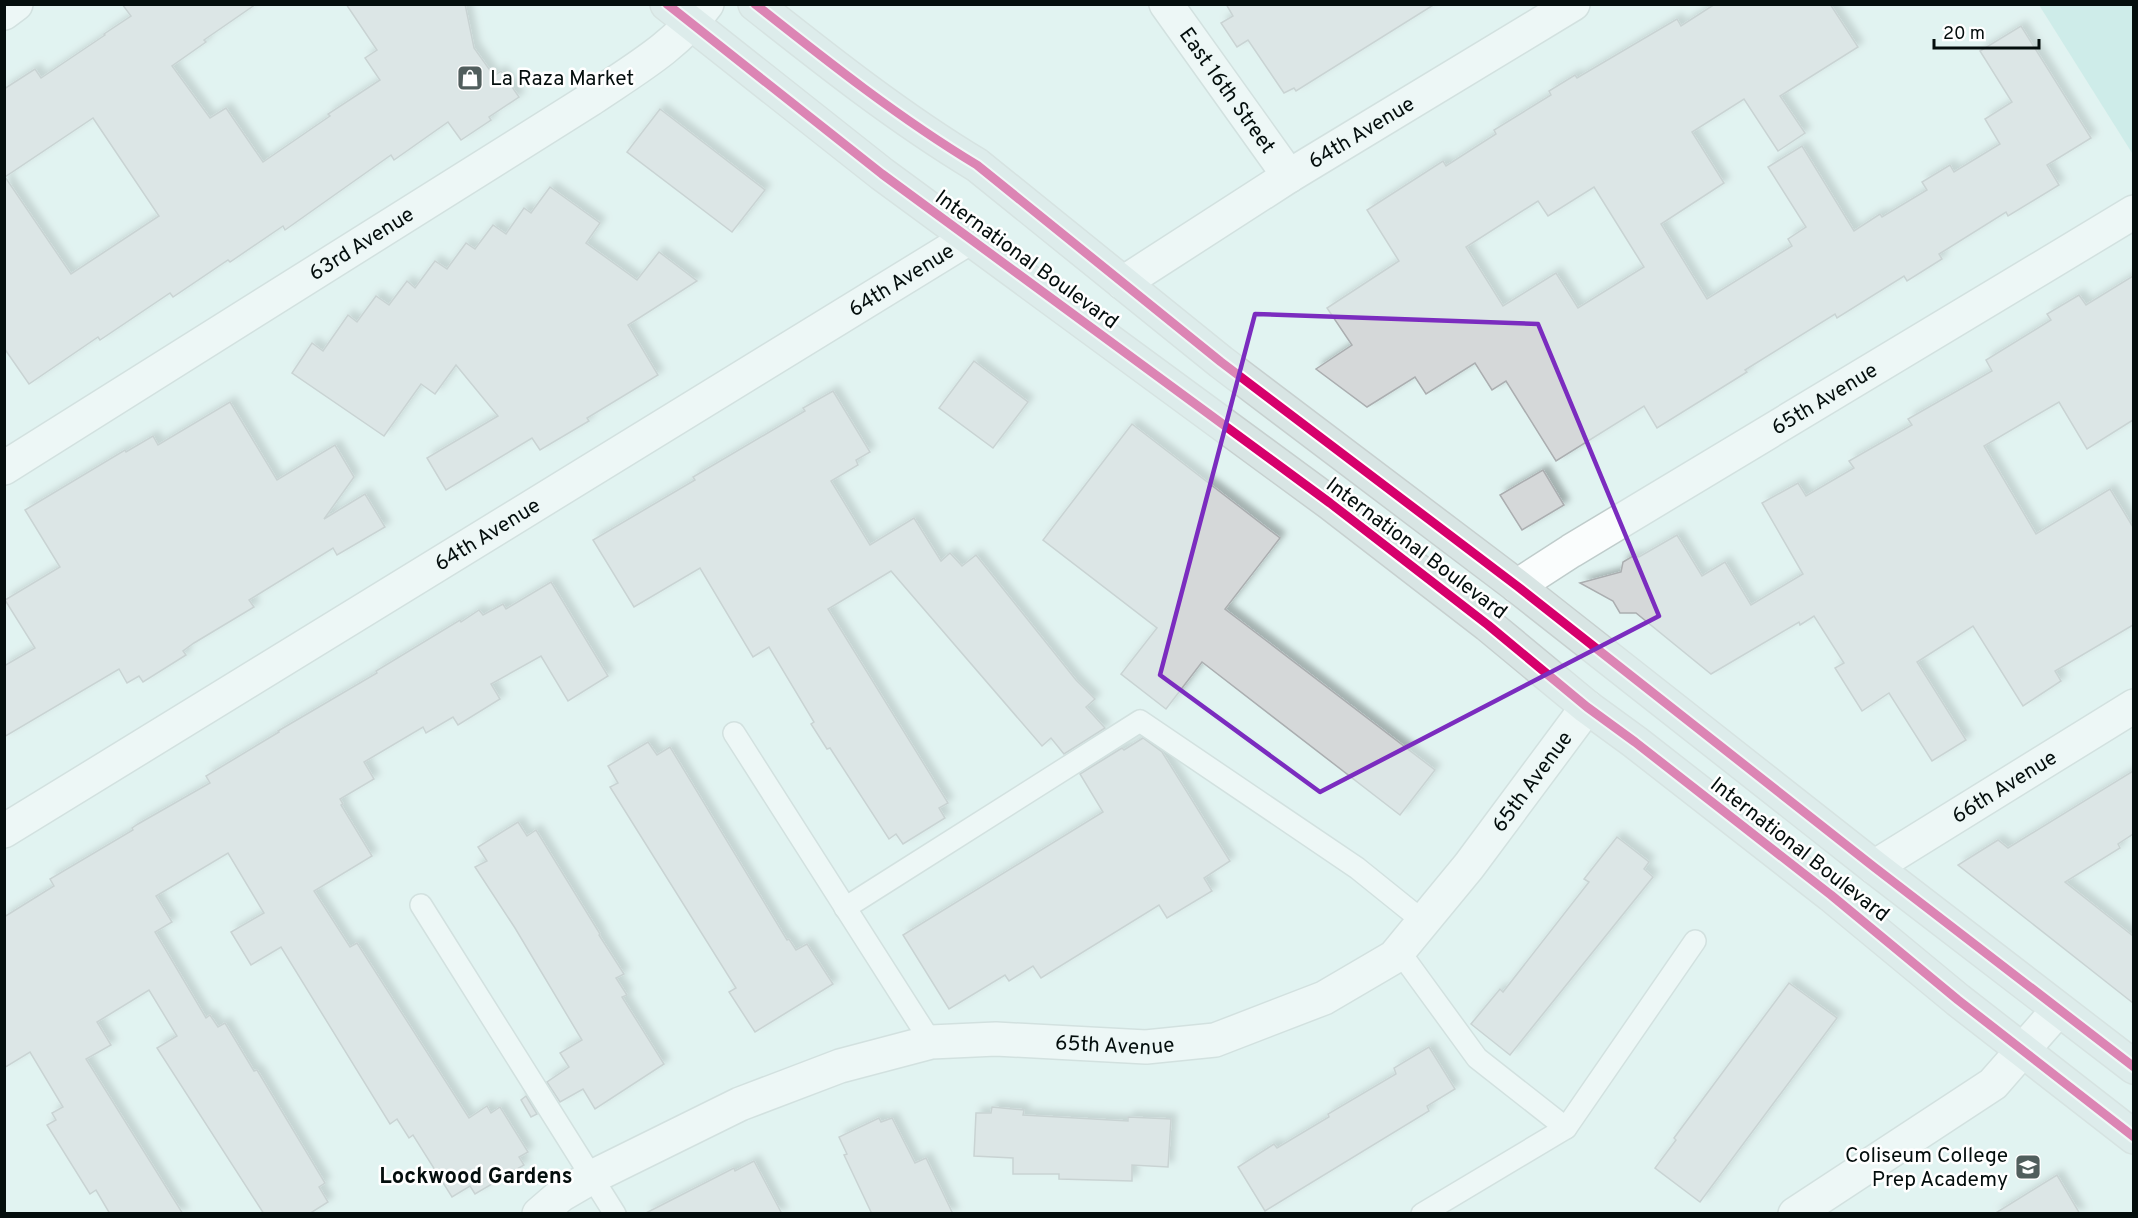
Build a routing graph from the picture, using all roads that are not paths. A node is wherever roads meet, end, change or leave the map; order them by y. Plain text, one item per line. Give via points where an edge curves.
1 (16, 4) edge
2 (667, 4) edge
3 (755, 4) edge
4 (1166, 4) edge
5 (1573, 4) edge
6 (4, 13) edge
7 (699, 15) edge
8 (1289, 176) junction
9 (2133, 212) edge
10 (969, 238) junction
11 (1123, 283) junction
12 (4, 468) edge
13 (1517, 586) junction
14 (2133, 706) edge
15 (1587, 707) junction
16 (734, 733) dead end
17 (4, 831) edge
18 (1874, 867) junction
19 (421, 905) dead end
20 (845, 908) junction
21 (1424, 922) junction
22 (1695, 941) dead end
23 (1399, 951) junction
24 (2058, 1010) junction
25 (931, 1042) junction
26 (2023, 1050) junction
27 (2133, 1067) edge
28 (1566, 1128) junction
29 (2133, 1137) edge
30 (592, 1177) junction
31 (539, 1214) edge
32 (615, 1214) edge
33 (1422, 1214) edge
34 (1795, 1214) edge

1 - 6 street
2 - 7 main road, International Boulevard
3 - 11 main road, International Boulevard via 841,72 977,165
4 - 8 street, East 16th Street
5 - 8 street, 64th Avenue
7 - 10 main road, International Boulevard via 882,174
7 - 12 street, 63rd Avenue via 662,51 571,112
8 - 11 street, 64th Avenue
9 - 13 street, 65th Avenue
10 - 15 main road, International Boulevard via 1330,503
10 - 17 street, 64th Avenue
11 - 13 main road, International Boulevard
13 - 18 main road, International Boulevard
14 - 18 street, 66th Avenue
15 - 21 street, 65th Avenue
15 - 26 main road, International Boulevard via 1812,880
16 - 20 lane
18 - 24 main road, International Boulevard
19 - 30 lane
20 - 21 lane via 1140,721 1357,868
20 - 25 lane
21 - 23 street, 65th Avenue
22 - 28 lane
23 - 25 street, 65th Avenue via 1324,998 1215,1040 1146,1047 996,1039
23 - 28 lane via 1477,1058
24 - 26 street
24 - 27 main road, International Boulevard
25 - 30 street, 65th Avenue via 840,1066 740,1104
26 - 29 main road, International Boulevard
26 - 34 street via 1993,1084
28 - 33 lane
30 - 31 street, 65th Avenue
30 - 32 lane

